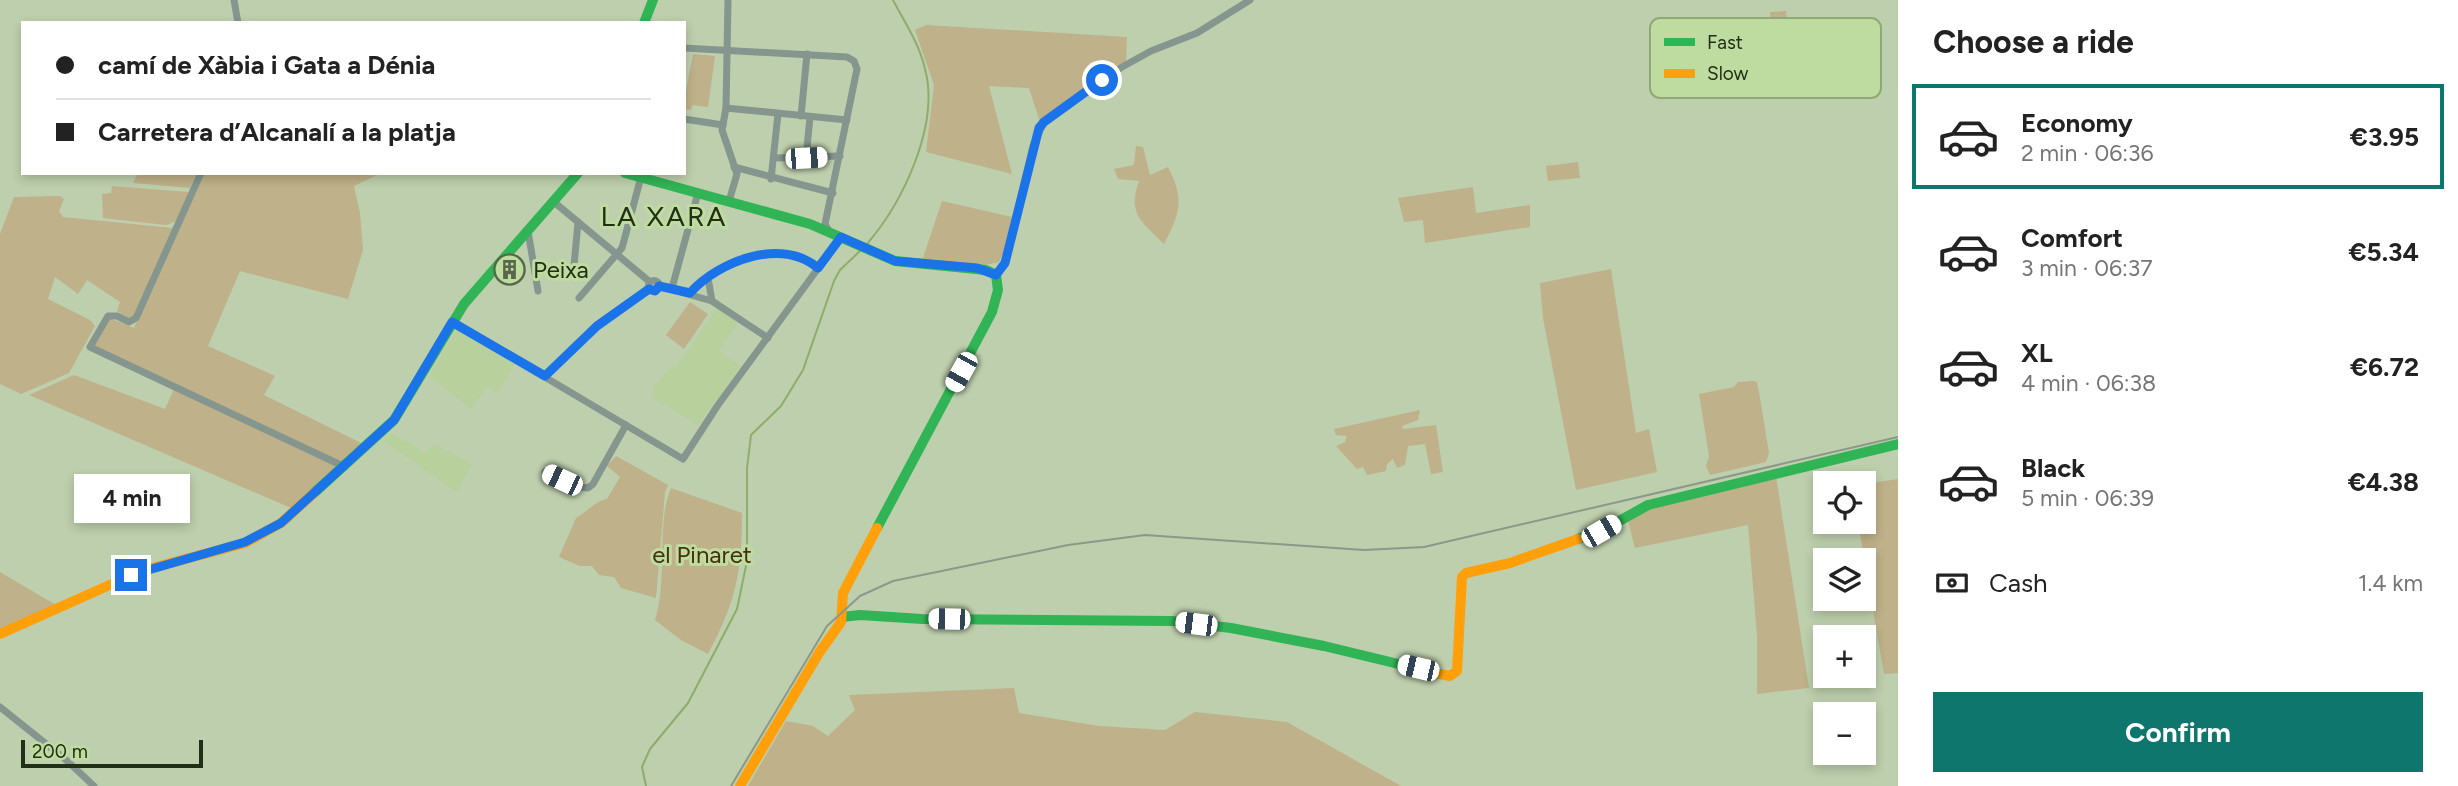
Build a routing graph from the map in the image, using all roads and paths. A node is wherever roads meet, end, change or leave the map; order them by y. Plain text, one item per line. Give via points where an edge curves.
1 (234, 0) edge
2 (653, 0) edge
3 (728, 0) edge
4 (1247, 0) edge
5 (238, 21) edge
6 (645, 21) edge
7 (686, 48) edge
8 (727, 51) junction
9 (807, 54) junction
10 (726, 108) junction
11 (778, 114) junction
12 (806, 116) junction
13 (686, 119) edge
14 (847, 120) junction
15 (723, 125) junction
16 (840, 156) junction
17 (774, 158) junction
18 (806, 158) junction
19 (734, 167) junction
20 (200, 175) edge
21 (576, 175) edge
22 (633, 175) edge
23 (641, 177) junction
24 (771, 179) junction
25 (698, 193) junction
26 (832, 193) junction
27 (729, 201) junction
28 (554, 202) junction
29 (578, 222) junction
30 (824, 226) junction
31 (528, 231) junction
32 (841, 237) junction
33 (615, 253) junction
34 (574, 266) dead end
35 (818, 268) junction
36 (996, 275) junction
37 (708, 278) junction
38 (649, 286) junction
39 (672, 288) junction
40 (537, 291) dead end
41 (690, 293) junction
42 (579, 298) dead end
43 (712, 301) junction
44 (452, 322) junction
45 (768, 338) junction
46 (545, 376) junction
47 (626, 425) junction
48 (1898, 444) edge
49 (345, 467) junction
50 (545, 472) dead end
51 (842, 617) junction
52 (0, 634) edge
53 (0, 707) edge
54 (94, 786) edge
55 (740, 786) edge

1 - 5 street
2 - 6 main road
3 - 8 street
4 - 36 street via 1197,33 1122,67 1044,122 1036,134 1005,263
7 - 8 street
8 - 9 street
8 - 10 street
9 - 12 street
9 - 14 street via 847,57 855,63
10 - 11 street
10 - 15 street
11 - 12 street
11 - 17 street
12 - 14 street
12 - 18 street
13 - 15 street
14 - 16 street
15 - 19 street
16 - 18 street
16 - 26 street
17 - 18 street
17 - 24 street
19 - 24 street
19 - 27 street via 737,174
20 - 49 street via 136,318 129,322 108,316 90,347
21 - 28 main road
22 - 23 main road
23 - 25 main road
23 - 33 street via 622,248
24 - 26 street
25 - 27 main road
25 - 39 street
26 - 30 street
27 - 30 main road
28 - 29 street
28 - 31 main road
29 - 33 street
29 - 34 street
30 - 32 main road
31 - 40 street
31 - 44 main road
32 - 35 street
32 - 36 main road via 903,262 977,268
33 - 38 street
33 - 42 street
35 - 37 street via 799,258 765,254
35 - 45 street
36 - 51 main road via 999,290 989,316 844,592
37 - 41 street
37 - 43 street
38 - 39 street via 655,291 659,286
38 - 46 street via 597,326
39 - 41 street
41 - 43 street
43 - 45 street
44 - 46 street
44 - 49 main road via 394,420
45 - 47 street via 683,459
46 - 47 street
47 - 50 street via 588,488
48 - 51 main road via 1660,501 1601,531 1510,563 1466,573 1462,577 1457,671 1450,676 1324,646 1172,621
49 - 52 main road via 261,536 141,571
51 - 55 main road
53 - 54 street

